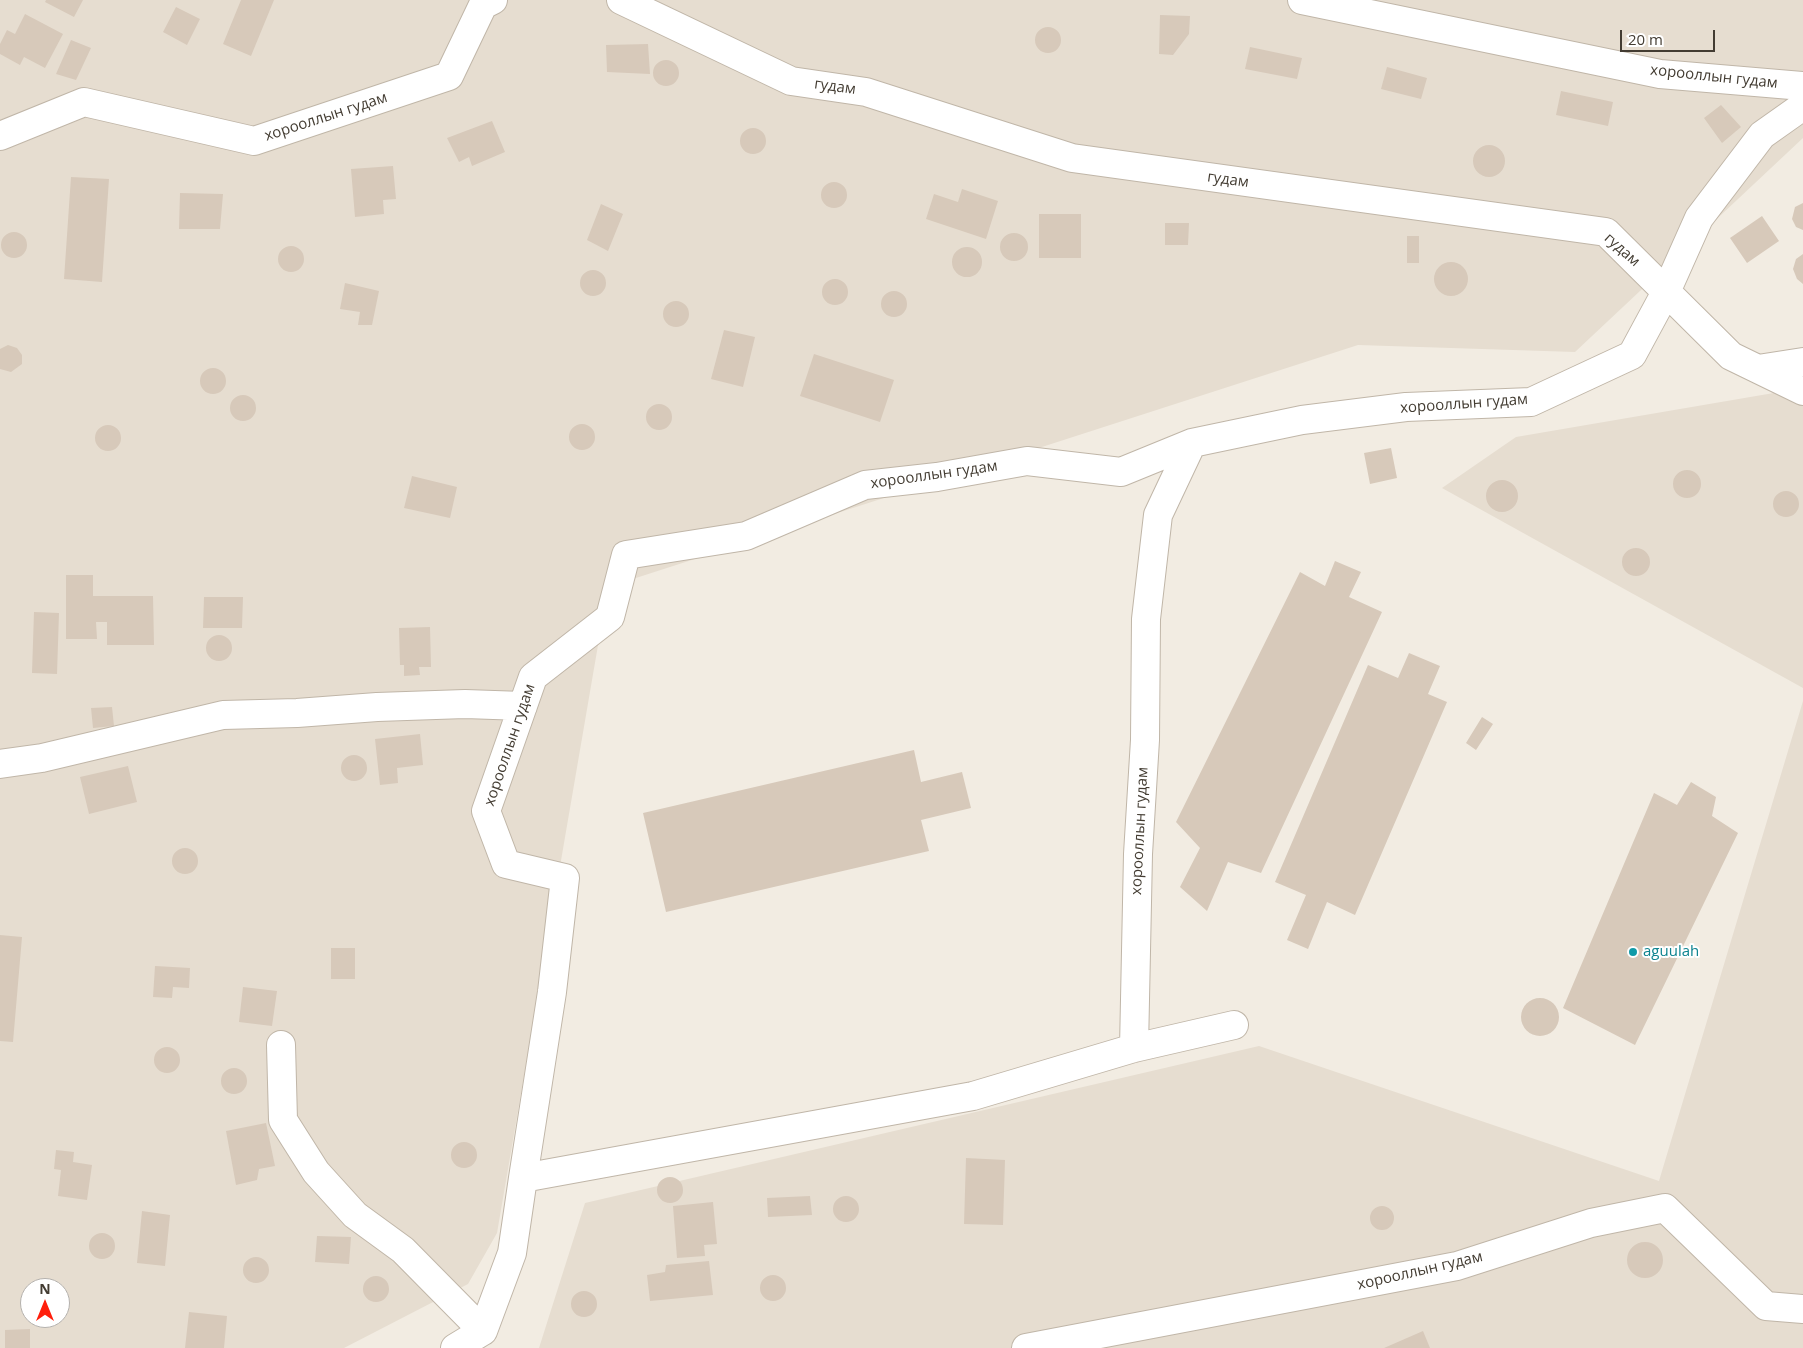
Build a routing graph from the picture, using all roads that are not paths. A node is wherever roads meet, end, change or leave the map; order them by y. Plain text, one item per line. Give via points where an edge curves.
1 (493, 0) edge
2 (621, 0) edge
3 (1302, 0) edge
4 (1803, 86) edge
5 (1803, 106) edge
6 (0, 136) edge
7 (1666, 292) junction
8 (1803, 362) edge
9 (1758, 369) junction
10 (1803, 392) edge
11 (1192, 443) junction
12 (523, 706) junction
13 (0, 764) edge
14 (1234, 1025) dead end
15 (280, 1044) dead end
16 (1134, 1048) junction
17 (523, 1178) junction
18 (1803, 1309) edge
19 (484, 1331) junction
20 (455, 1348) edge
21 (1026, 1348) edge

1 - 6 street, хорооллын гудам via 484,5 449,76 254,141 84,102
2 - 7 street, гудам via 791,81 866,92 1072,158 1606,232
3 - 4 street, хорооллын гудам via 1660,74
5 - 7 street, хорооллын гудам via 1762,135 1699,218
7 - 9 street, гудам via 1731,356
7 - 11 street, хорооллын гудам via 1632,354 1531,402 1406,407 1311,419
8 - 9 street
9 - 10 street, гудам
11 - 12 street, хорооллын гудам via 1121,472 1027,461 937,477 865,484 746,536 626,554 610,617 534,677
11 - 16 street, хорооллын гудам via 1158,515 1146,619
12 - 13 street via 455,704 297,714 223,714 42,758
12 - 17 street, хорооллын гудам via 486,811 506,864 565,878 552,992
14 - 16 street
15 - 19 street via 283,1120 316,1172 355,1215 402,1250
16 - 17 street via 973,1096
17 - 19 street via 512,1253
18 - 21 street, хорооллын гудам via 1766,1306 1665,1208 1591,1223 1457,1266
19 - 20 street

